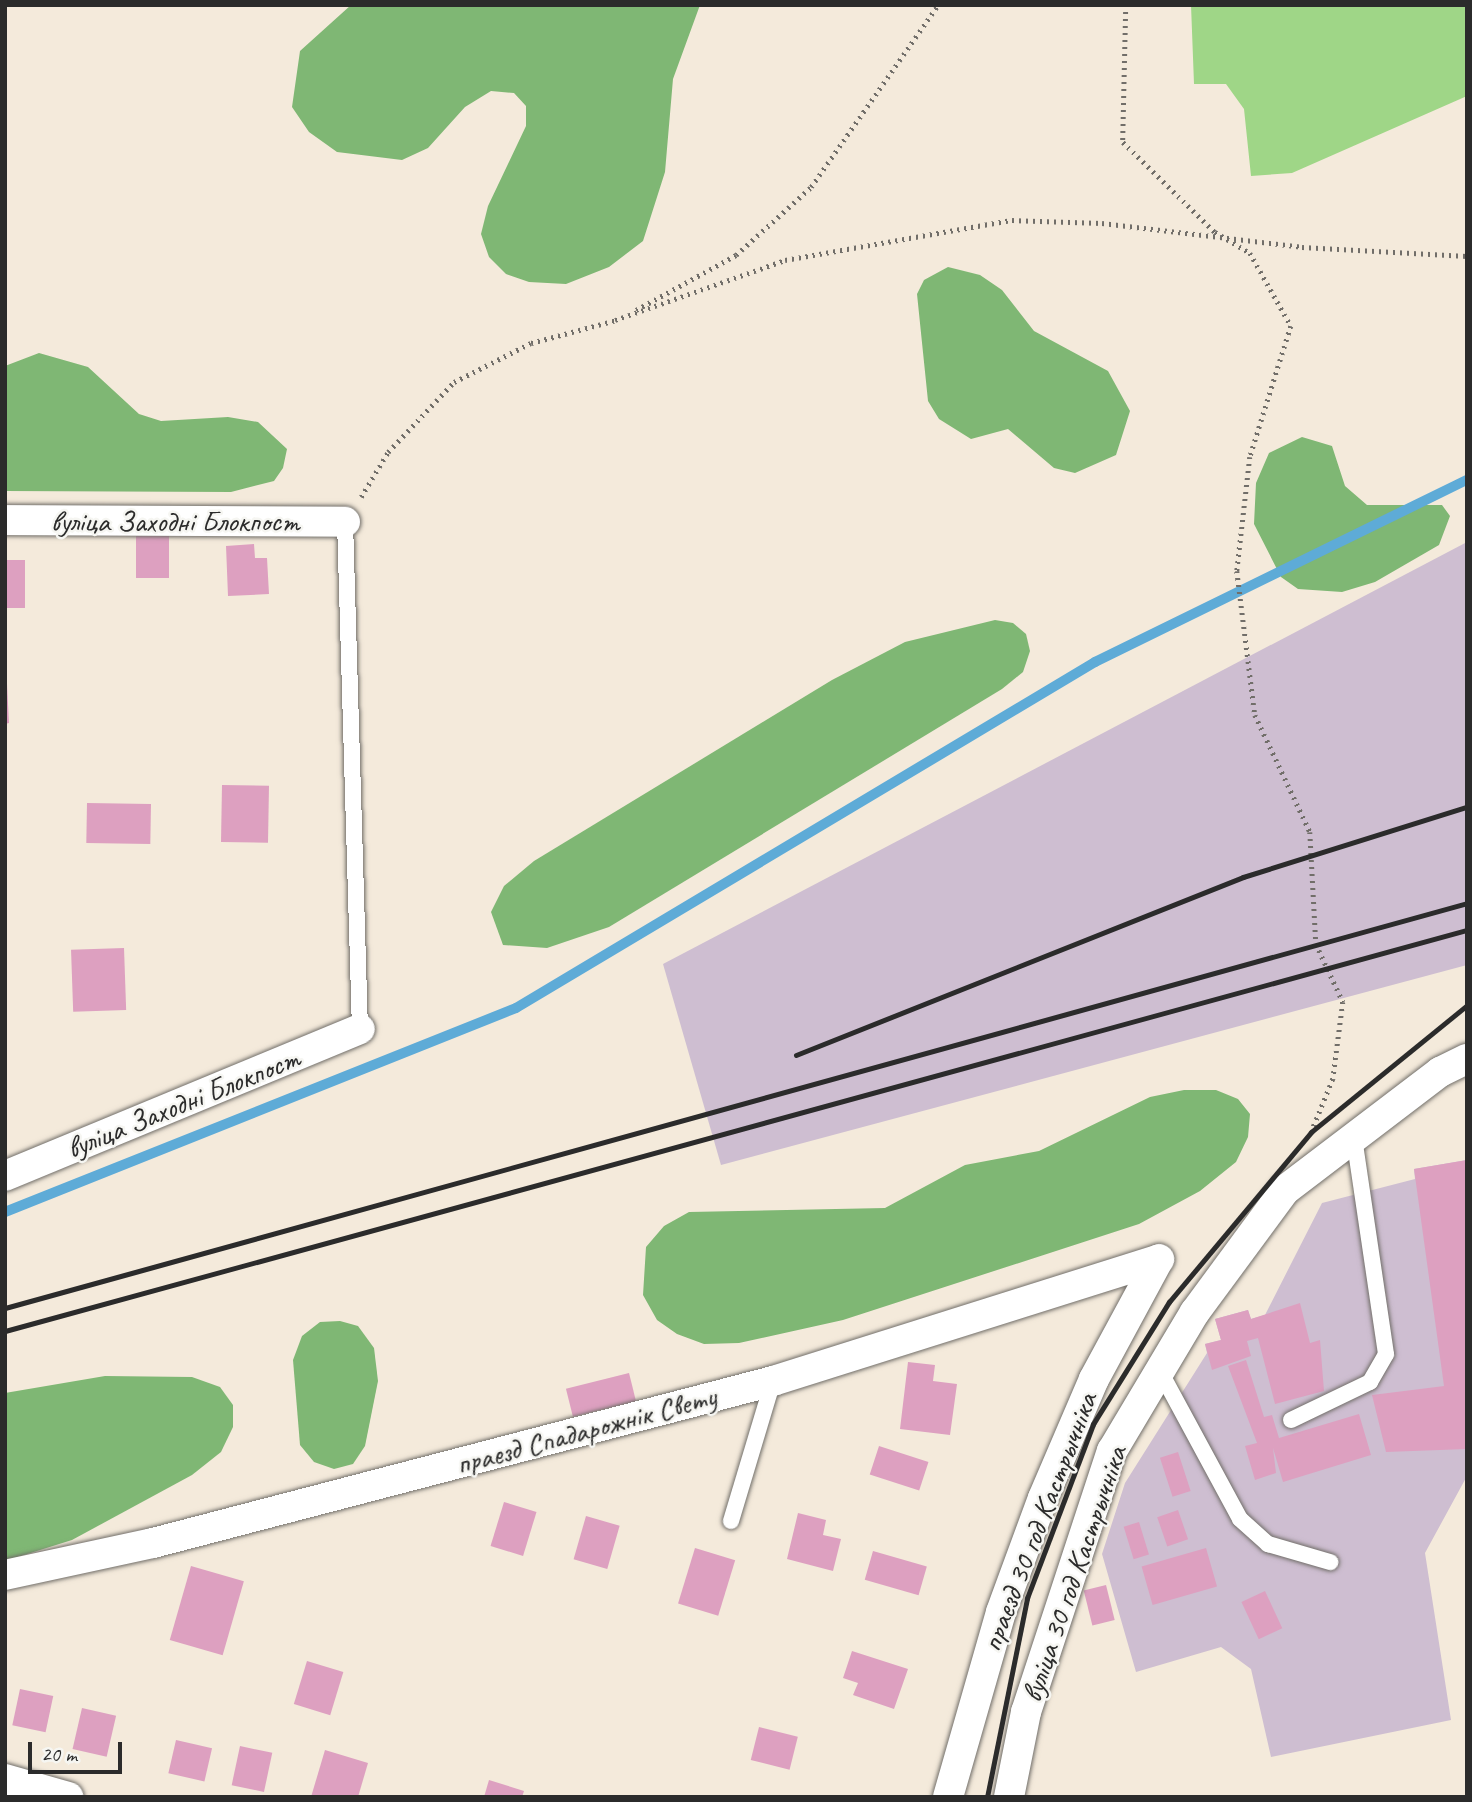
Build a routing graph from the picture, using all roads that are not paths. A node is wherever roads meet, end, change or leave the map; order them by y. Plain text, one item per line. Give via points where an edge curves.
1 (5, 520) edge
2 (345, 522) joint
3 (360, 1029) joint
4 (1467, 1059) edge
5 (1354, 1137) junction
6 (5, 1176) edge
7 (1159, 1259) joint
8 (1160, 1371) junction
9 (773, 1381) junction
10 (1291, 1420) dead end
11 (731, 1521) dead end
12 (1330, 1562) dead end
13 (5, 1575) edge
14 (5, 1779) edge
15 (68, 1797) edge
16 (948, 1797) edge
17 (1010, 1797) edge

1 - 2 street, вуліца Заходні Блокпост
2 - 3 lane
3 - 6 street, вуліца Заходні Блокпост
4 - 5 street
5 - 8 street, вуліца 30 год Кастрычніка via 1286,1189 1195,1312
5 - 10 lane via 1386,1354 1370,1382
7 - 9 street, праезд Спадарожнік Свету
7 - 16 street, праезд 30 год Кастрычніка via 1094,1379 1043,1498 1001,1612
8 - 12 lane via 1240,1519 1268,1544
8 - 17 street, вуліца 30 год Кастрычніка via 1112,1451 1026,1712
9 - 11 lane
9 - 13 street, праезд Спадарожнік Свету via 153,1543
14 - 15 street

